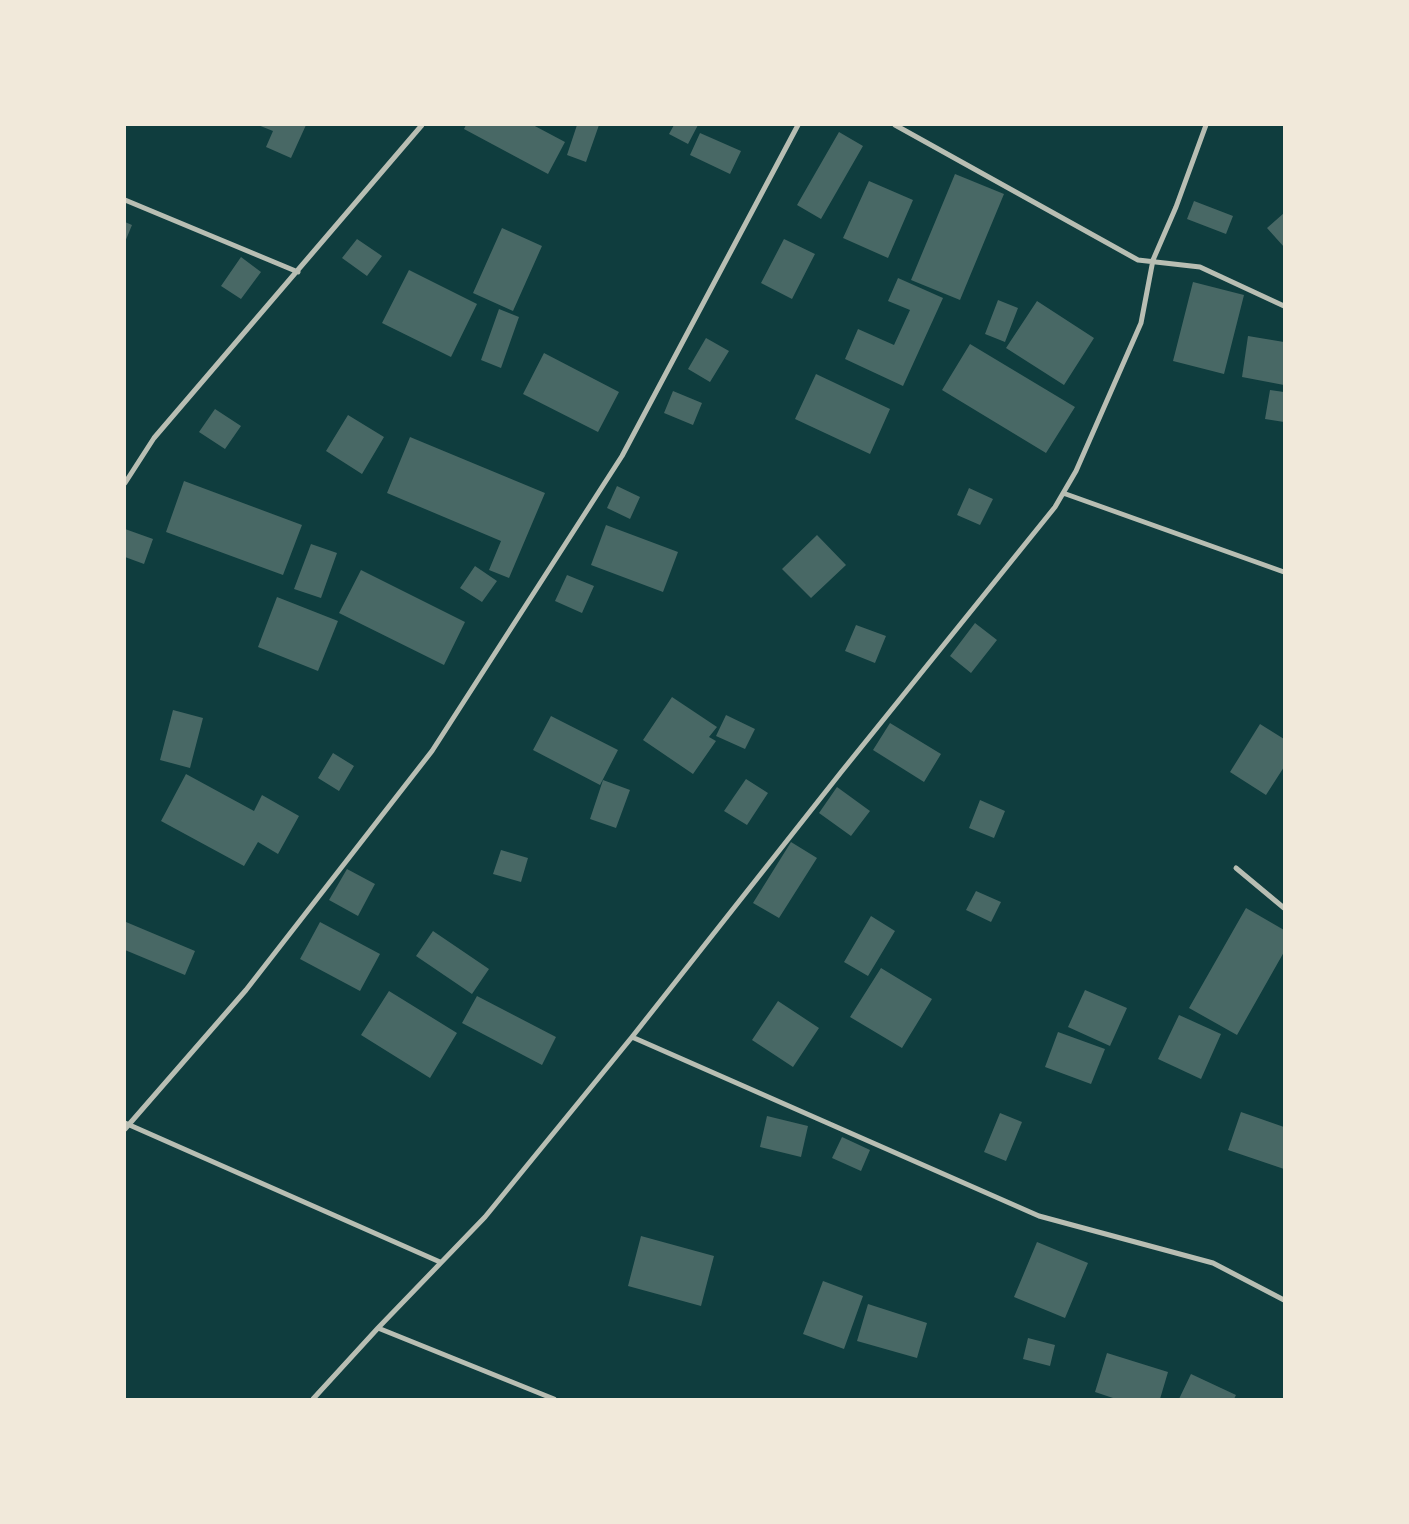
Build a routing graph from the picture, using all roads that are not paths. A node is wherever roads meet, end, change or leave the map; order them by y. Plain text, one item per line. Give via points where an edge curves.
1 (422, 125) edge
2 (798, 125) edge
3 (895, 125) edge
4 (1206, 125) edge
5 (125, 200) edge
6 (1153, 260) junction
7 (298, 272) junction
8 (1284, 306) edge
9 (125, 483) edge
10 (1063, 493) junction
11 (1284, 572) edge
12 (1236, 868) dead end
13 (1284, 908) edge
14 (632, 1037) junction
15 (128, 1124) edge
16 (125, 1130) edge
17 (440, 1262) junction
18 (1284, 1300) edge
19 (378, 1328) junction
20 (313, 1399) edge
21 (554, 1399) edge

1 - 7 street
2 - 15 street via 622,456 432,752 246,990
3 - 6 street via 1138,260
4 - 6 street
5 - 7 street
6 - 8 street via 1200,267
6 - 10 street via 1141,323 1076,471
7 - 9 street via 154,438
10 - 11 street
10 - 14 street
12 - 13 street
14 - 17 street via 485,1217
14 - 18 street via 1039,1216 1213,1263
15 - 16 street
15 - 17 street
17 - 19 street
19 - 20 street
19 - 21 street

